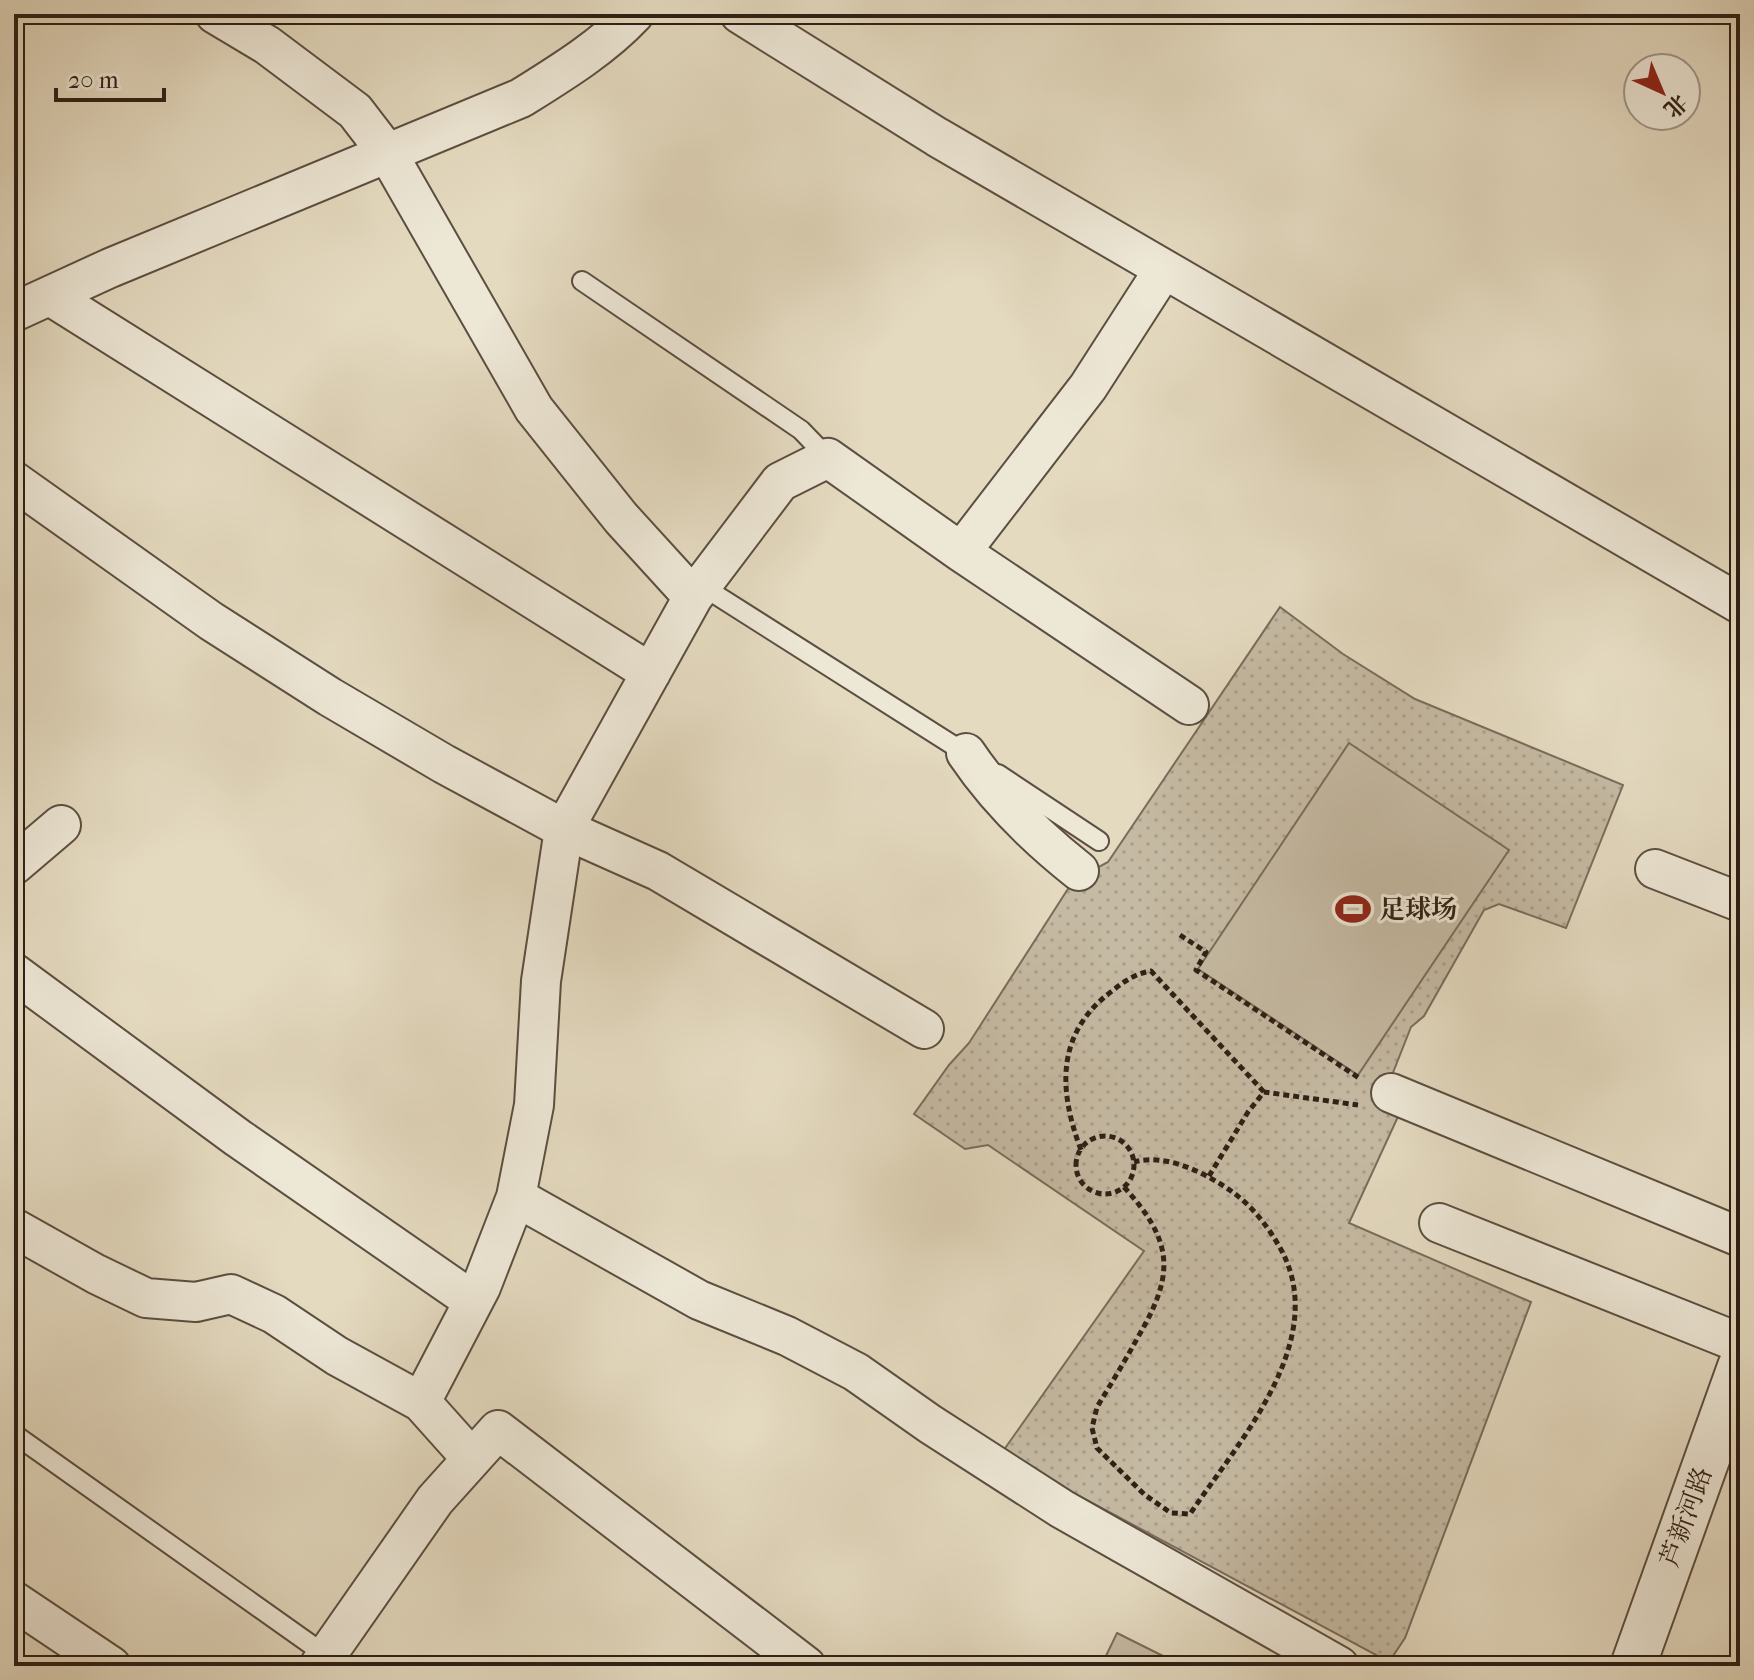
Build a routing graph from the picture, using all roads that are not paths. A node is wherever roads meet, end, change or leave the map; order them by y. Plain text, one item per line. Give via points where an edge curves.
1 (215, 14) edge
2 (634, 14) edge
3 (740, 14) edge
4 (388, 154) junction
5 (1164, 269) junction
6 (582, 281) dead end
7 (50, 296) junction
8 (14, 312) edge
9 (828, 458) junction
10 (14, 481) edge
11 (961, 552) junction
12 (697, 592) junction
13 (1740, 604) edge
14 (651, 673) junction
15 (1189, 705) dead end
16 (966, 753) joint
17 (61, 825) dead end
18 (564, 829) junction
19 (1089, 856) dead end
20 (14, 865) edge
21 (1655, 869) dead end
22 (1740, 902) edge
23 (14, 973) edge
24 (924, 1029) dead end
25 (1391, 1093) road end
26 (516, 1197) junction
27 (1439, 1223) dead end
28 (14, 1228) edge
29 (1740, 1237) edge
30 (473, 1301) junction
31 (1740, 1343) edge
32 (1740, 1367) edge
33 (421, 1402) junction
34 (14, 1434) edge
35 (472, 1459) junction
36 (14, 1601) edge
37 (1292, 1654) edge
38 (323, 1661) edge
39 (111, 1666) edge
40 (806, 1666) edge
41 (1339, 1666) edge
42 (1633, 1666) edge

1 - 4 street via 267,45 355,111
2 - 4 street via 617,32 521,98
3 - 5 street
4 - 7 street
4 - 12 street via 534,409 621,518
5 - 11 street via 1088,387
5 - 13 street
6 - 9 lane via 801,430
7 - 8 street
7 - 14 street
9 - 11 street
9 - 12 street via 780,482
10 - 18 street via 211,621 330,697
11 - 15 street
12 - 14 street
12 - 16 lane
14 - 18 street
16 - 19 street via 986,782 1052,850
17 - 20 street
18 - 24 street via 658,871
18 - 26 street via 541,981 534,1105
21 - 22 street
23 - 30 street via 238,1138
25 - 29 street
26 - 30 street
26 - 37 street via 699,1300 856,1372
27 - 31 street
28 - 33 street via 146,1298 196,1302 231,1294
30 - 33 street
32 - 42 street, 芦新河路
33 - 35 street
34 - 38 lane
35 - 38 street via 435,1500
35 - 40 street via 498,1430
36 - 39 street
37 - 41 street

